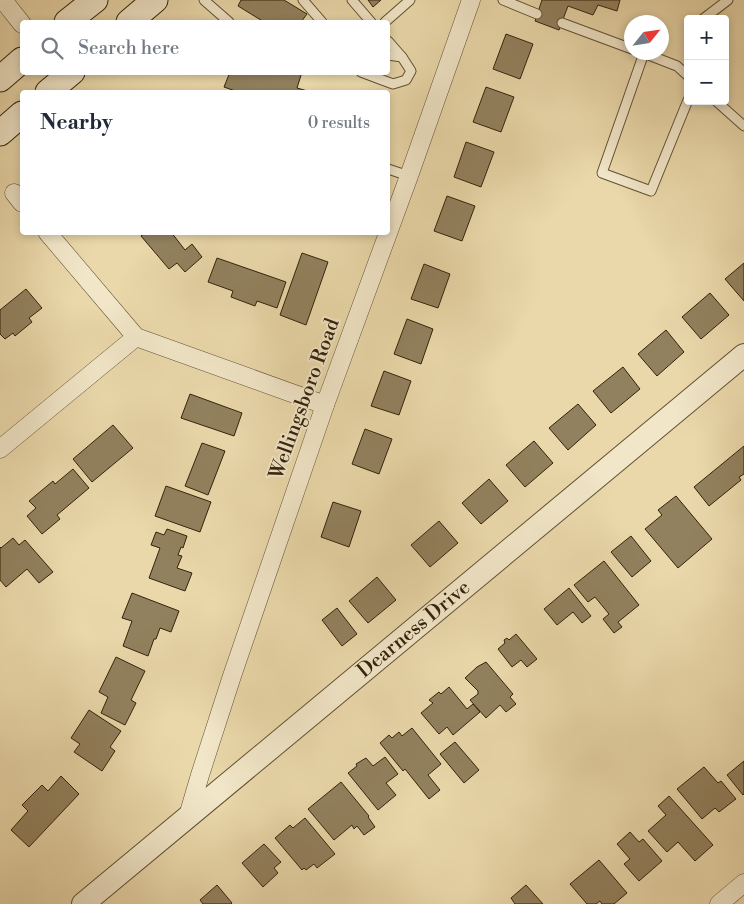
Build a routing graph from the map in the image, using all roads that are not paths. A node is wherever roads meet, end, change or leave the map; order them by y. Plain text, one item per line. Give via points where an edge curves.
1 (3, 0) edge
2 (95, 0) edge
3 (155, 0) edge
4 (204, 0) edge
5 (303, 0) edge
6 (352, 0) edge
7 (410, 0) edge
8 (471, 0) edge
9 (503, 0) edge
10 (728, 0) edge
11 (537, 14) dead end
12 (708, 15) edge
13 (70, 20) edge
14 (132, 20) edge
15 (227, 20) edge
16 (320, 20) edge
17 (369, 20) edge
18 (387, 20) edge
19 (20, 21) edge
20 (562, 23) dead end
21 (390, 43) edge
22 (624, 46) edge
23 (390, 55) edge
24 (402, 56) junction
25 (641, 60) edge
26 (661, 60) edge
27 (20, 62) edge
28 (684, 72) edge
29 (369, 75) edge
30 (0, 79) edge
31 (686, 105) edge
32 (720, 105) edge
33 (20, 116) edge
34 (744, 126) edge
35 (0, 133) edge
36 (390, 170) edge
37 (409, 176) junction
38 (390, 228) edge
39 (50, 235) edge
40 (387, 235) edge
41 (136, 337) junction
42 (744, 355) edge
43 (325, 405) junction
44 (0, 449) edge
45 (188, 816) junction
46 (744, 882) edge
47 (83, 904) edge
48 (718, 904) edge

1 - 19 street
2 - 13 main road
3 - 14 main road
4 - 15 lane
5 - 16 lane
6 - 17 lane
7 - 18 lane
8 - 37 street, Wellingsboro Road
9 - 11 lane
10 - 12 lane
20 - 22 lane
21 - 24 lane
23 - 24 lane
24 - 29 lane via 411,71 406,80 393,84
25 - 31 lane via 602,172 651,191
26 - 28 lane
27 - 30 main road
32 - 34 lane
33 - 35 main road
36 - 37 lane
37 - 38 street, Wellingsboro Road
39 - 41 street
40 - 43 street, Wellingsboro Road
41 - 43 street
41 - 44 street
42 - 45 street, Dearness Drive
43 - 45 street, Wellingsboro Road
45 - 47 street, Dearness Drive
46 - 48 street

